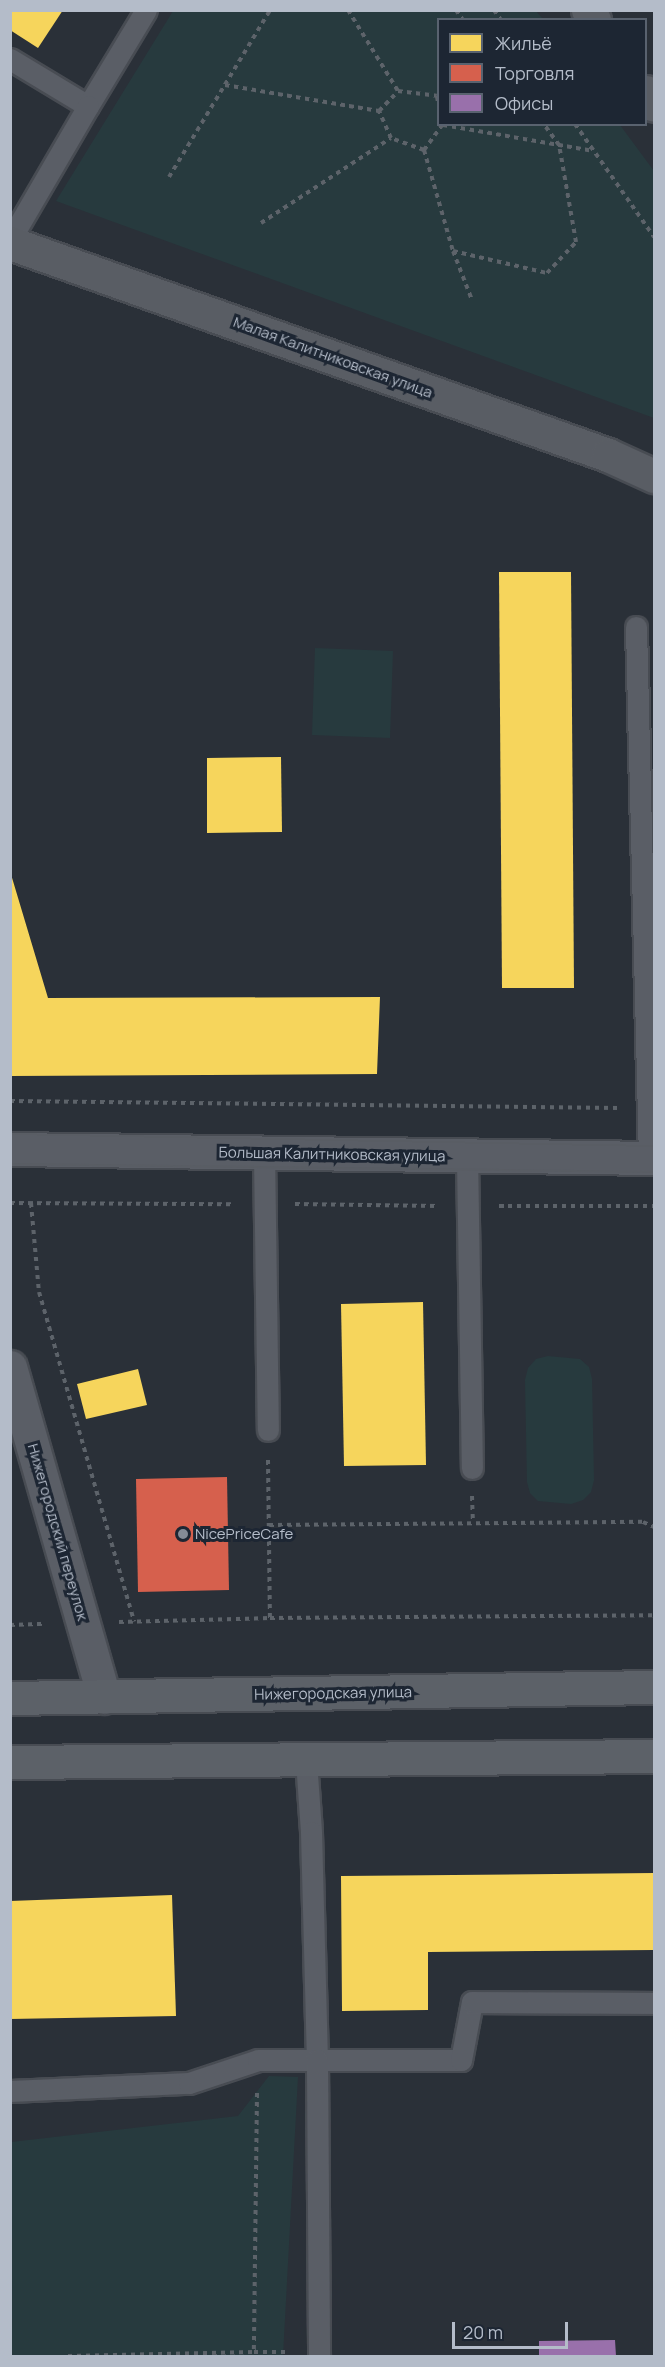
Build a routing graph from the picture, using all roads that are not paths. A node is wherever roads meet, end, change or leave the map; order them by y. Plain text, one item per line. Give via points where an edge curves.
1 (146, 10) edge
2 (10, 60) edge
3 (88, 106) junction
4 (10, 242) edge
5 (654, 476) edge
6 (636, 627) dead end
7 (10, 1149) edge
8 (264, 1154) junction
9 (467, 1156) junction
10 (653, 1163) edge
11 (10, 1367) edge
12 (268, 1430) road end
13 (472, 1468) dead end
14 (654, 1688) edge
15 (104, 1697) junction
16 (10, 1698) edge
17 (654, 1756) edge
18 (306, 1760) junction
19 (10, 1762) edge
20 (654, 2003) edge
21 (317, 2060) junction
22 (10, 2091) edge
23 (319, 2354) edge

1 - 3 lane
2 - 3 lane
3 - 4 lane
4 - 5 street, Малая Калитниковская улица via 608,455
6 - 10 lane via 648,1108
7 - 8 street, Большая Калитниковская улица
8 - 9 street, Большая Калитниковская улица
8 - 12 lane
9 - 10 street, Большая Калитниковская улица
9 - 13 lane
11 - 15 street, Нижегородский переулок
14 - 15 main road, Нижегородская улица
15 - 16 main road, Нижегородская улица
17 - 18 main road
18 - 19 main road
18 - 21 lane
20 - 21 lane via 472,2002 461,2060
21 - 22 lane via 258,2060 189,2083
21 - 23 lane

